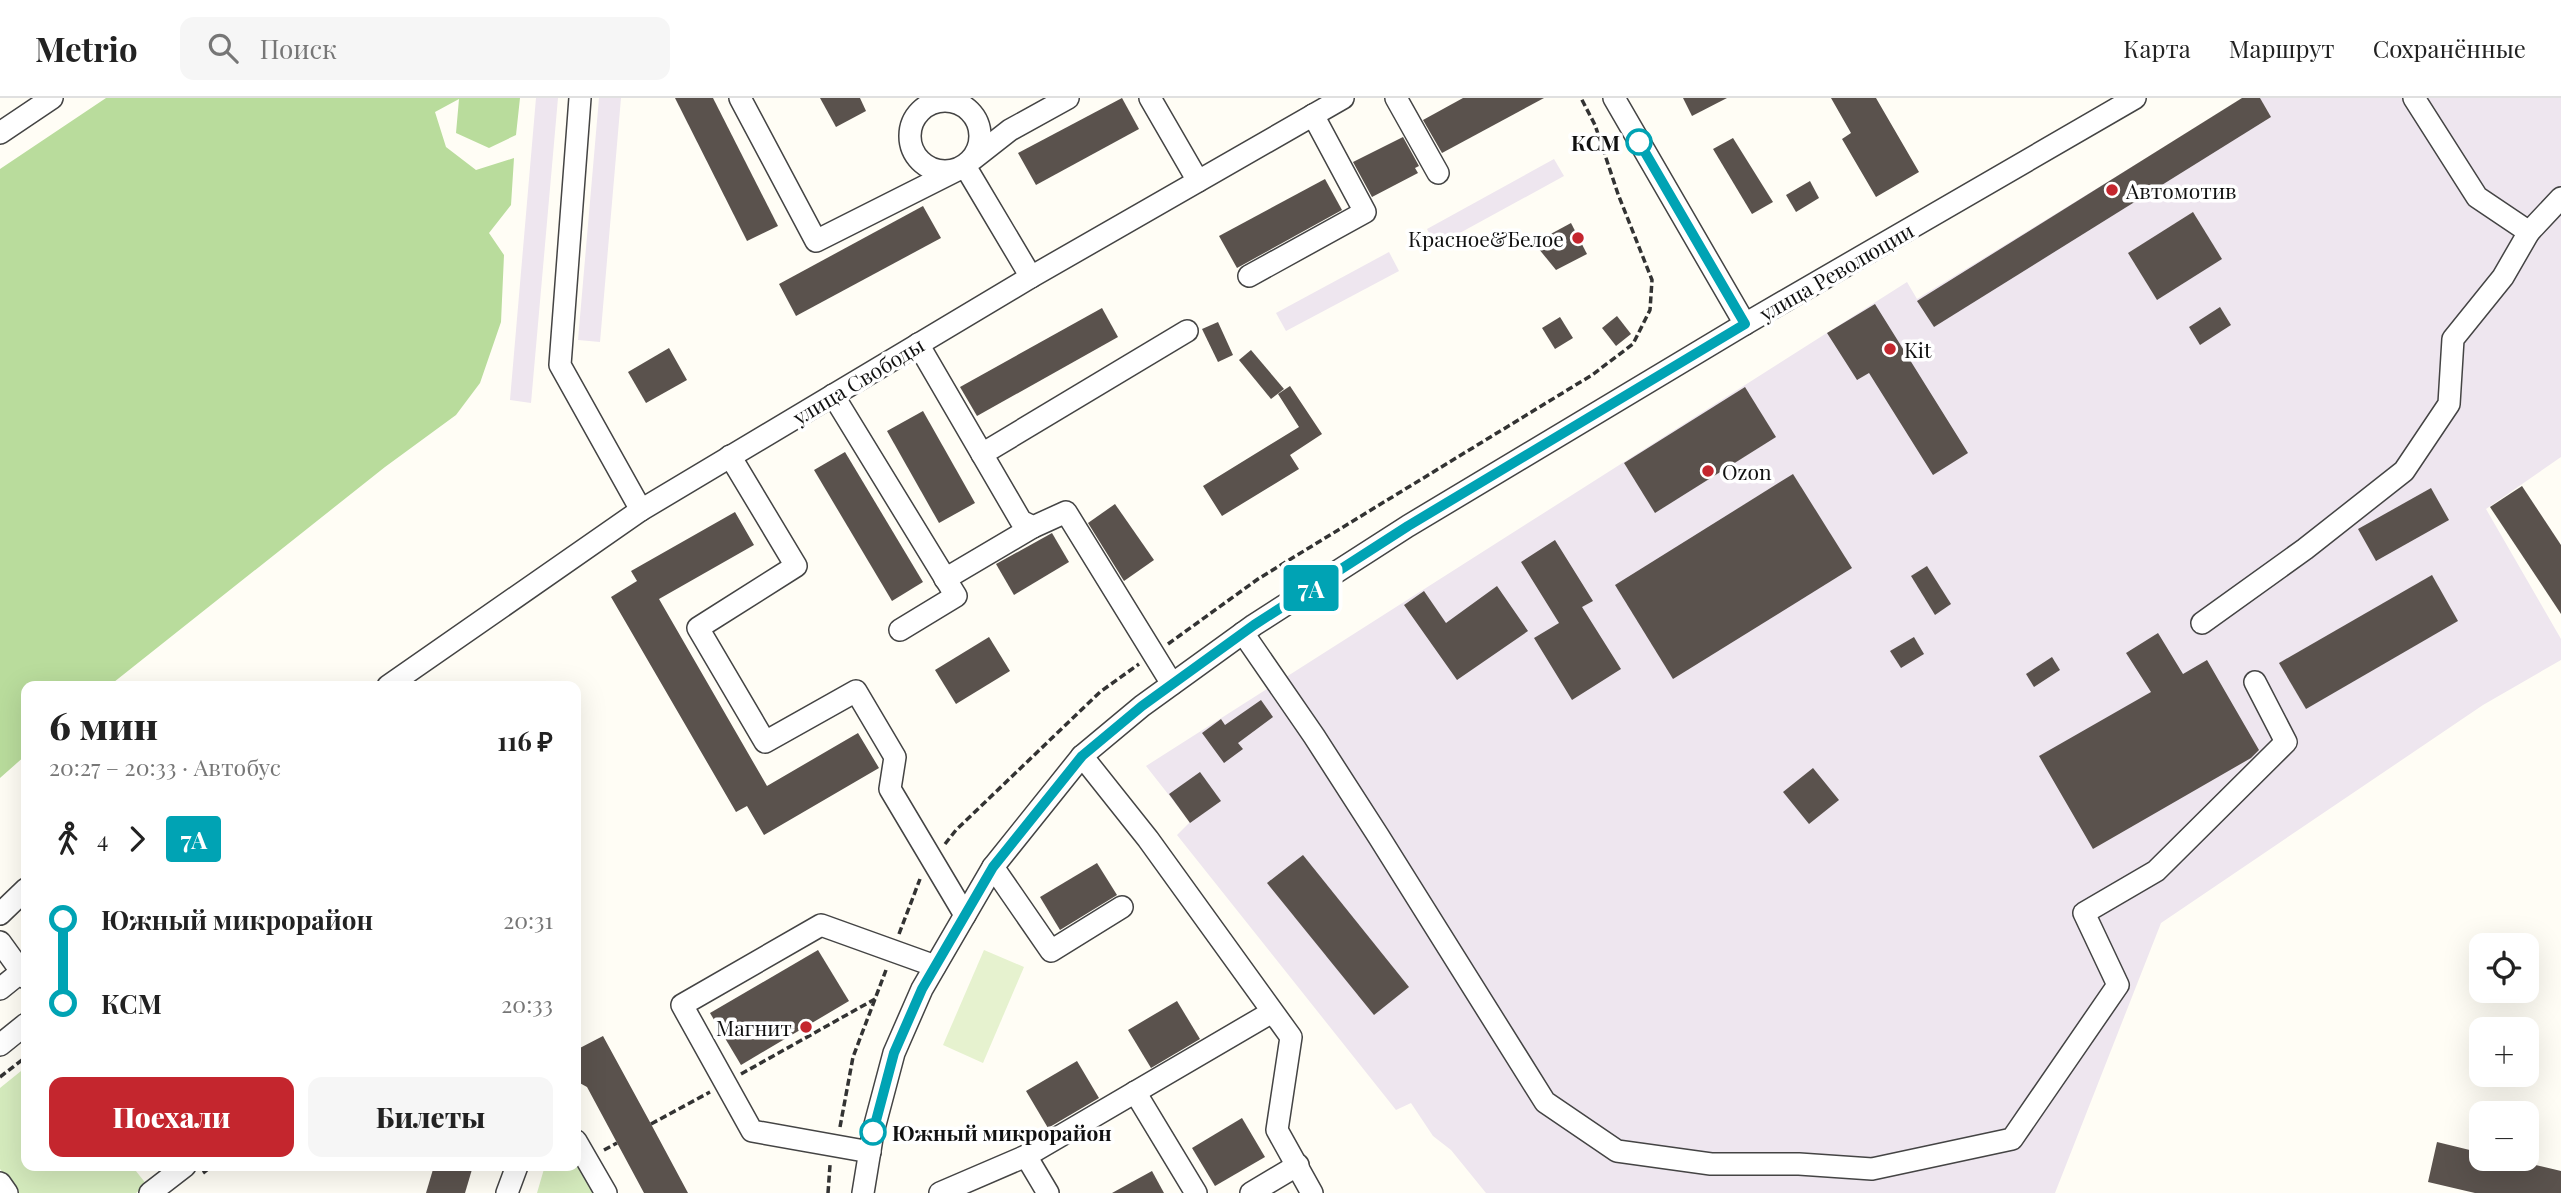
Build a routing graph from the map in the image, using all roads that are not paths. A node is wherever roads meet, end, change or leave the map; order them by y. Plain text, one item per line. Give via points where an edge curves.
1 (52, 98) edge
2 (580, 98) edge
3 (740, 98) edge
4 (1068, 98) edge
5 (1150, 98) edge
6 (1343, 98) edge
7 (1396, 98) edge
8 (1614, 98) edge
9 (2135, 98) edge
10 (2414, 98) edge
11 (953, 100) edge
12 (1313, 115) junction
13 (0, 133) edge
14 (965, 166) junction
15 (1438, 173) dead end
16 (1198, 181) junction
17 (2561, 198) edge
18 (2529, 232) junction
19 (1249, 276) dead end
20 (1031, 277) junction
21 (1745, 324) junction
22 (1187, 331) dead end
23 (918, 344) junction
24 (833, 395) junction
25 (982, 454) junction
26 (730, 456) junction
27 (641, 510) junction
28 (1033, 527) junction
29 (945, 579) junction
30 (2202, 623) dead end
31 (900, 630) dead end
32 (1243, 633) junction
33 (395, 681) edge
34 (2255, 682) dead end
35 (1172, 684) junction
36 (1082, 756) junction
37 (993, 867) junction
38 (21, 894) edge
39 (1122, 907) dead end
40 (0, 914) edge
41 (965, 915) junction
42 (0, 942) edge
43 (935, 966) junction
44 (21, 967) edge
45 (21, 975) edge
46 (0, 989) edge
47 (1272, 1012) junction
48 (21, 1028) edge
49 (0, 1045) edge
50 (1135, 1092) junction
51 (581, 1149) edge
52 (870, 1152) junction
53 (1026, 1156) junction
54 (1298, 1165) junction
55 (179, 1171) edge
56 (515, 1171) edge
57 (0, 1184) edge
58 (7, 1193) edge
59 (150, 1193) edge
60 (507, 1193) edge
61 (606, 1193) edge
62 (863, 1193) edge
63 (940, 1193) edge
64 (1048, 1193) edge
65 (1196, 1193) edge
66 (1251, 1193) edge
67 (1312, 1193) edge

1 - 13 street
2 - 27 street via 560,365
3 - 14 street via 816,241
4 - 14 street via 1010,130
5 - 16 street
6 - 12 street, улица Свободы
7 - 15 street
8 - 21 street
9 - 21 street, улица Революции
10 - 18 street via 2477,197
11 - 14 street via 973,115 981,136
11 - 14 street via 922,110 911,130 911,142 914,153 932,169
12 - 16 street, улица Свободы
12 - 19 street via 1365,212
14 - 20 street
16 - 20 street, улица Свободы
17 - 18 street
18 - 30 street via 2503,277 2453,339 2449,404 2404,471
20 - 23 street, улица Свободы
21 - 32 street, улица Революции via 1408,526
22 - 25 street
23 - 24 street, улица Свободы
23 - 25 street
24 - 26 street, улица Свободы
24 - 29 street
25 - 28 street via 1021,521
26 - 27 street, улица Свободы
26 - 41 street via 796,566 698,628 765,742 856,691 895,757 890,789
27 - 33 street, улица Свободы
28 - 29 street
28 - 35 street via 1066,512
29 - 31 street via 956,596
32 - 34 street via 1314,736 1545,1102 1617,1151 1711,1164 1872,1169 2012,1139 2118,985 2084,913 2155,872 2286,742
32 - 35 street, улица Революции
35 - 36 street, улица Революции
36 - 37 street, улица Революции
36 - 47 street
37 - 39 street via 1051,951
37 - 41 street, улица Революции
38 - 40 street
41 - 43 street, улица Революции
42 - 44 street
43 - 52 street, улица Революции via 894,1053
43 - 52 street via 821,925 682,1005 752,1131
45 - 46 street
47 - 50 street
47 - 54 street via 1291,1037 1277,1130
48 - 49 street
50 - 53 street
50 - 65 street
51 - 61 street
52 - 62 street, улица Революции
53 - 63 street
53 - 64 street
54 - 66 street
54 - 67 street
55 - 59 street
56 - 60 street
57 - 58 street

